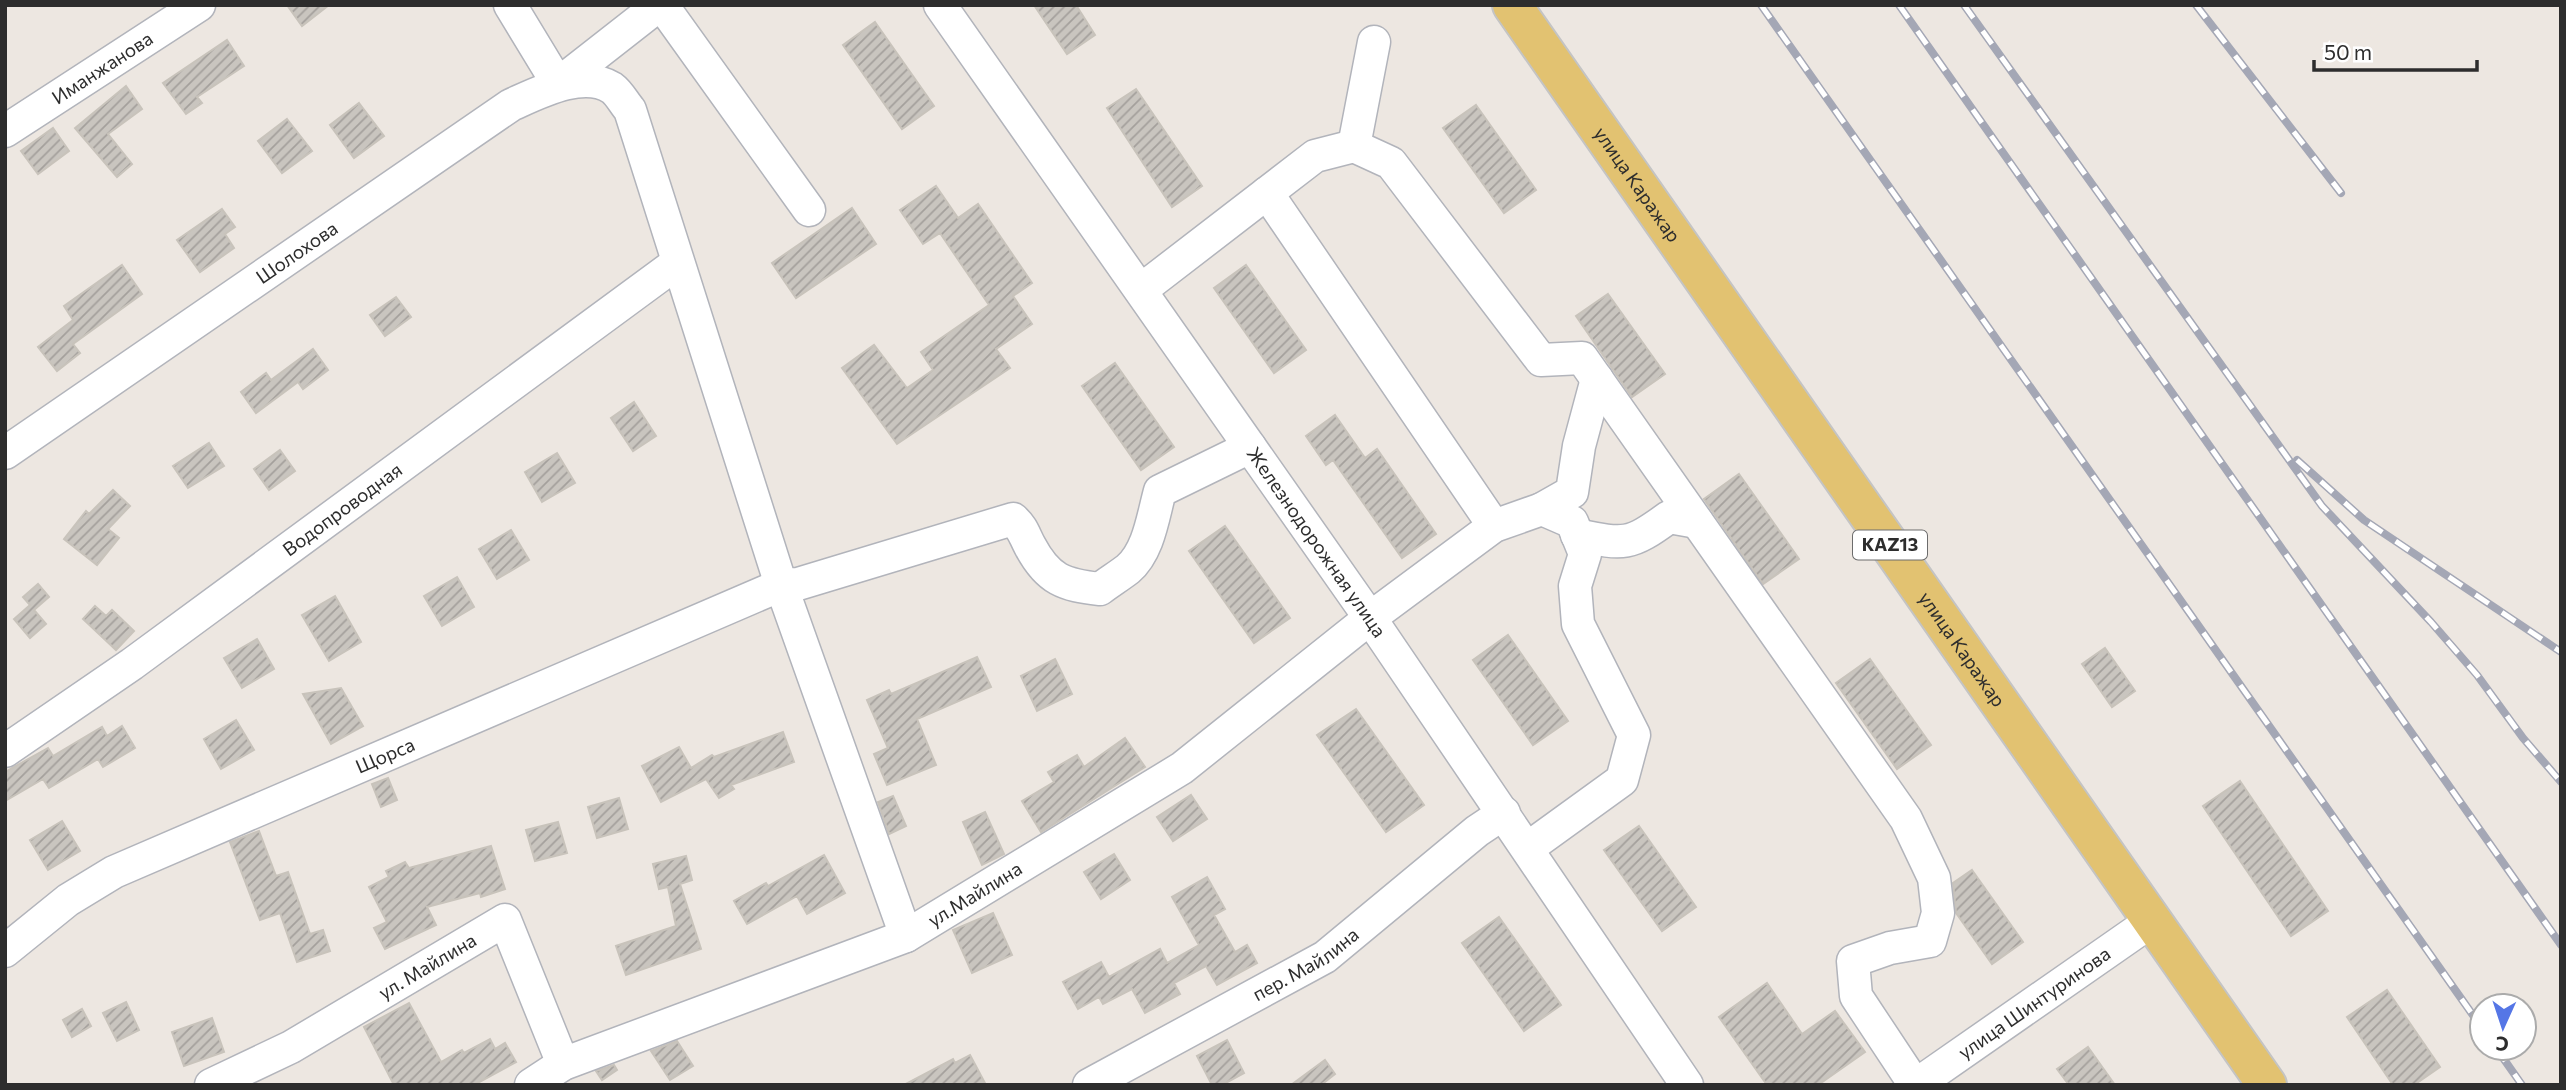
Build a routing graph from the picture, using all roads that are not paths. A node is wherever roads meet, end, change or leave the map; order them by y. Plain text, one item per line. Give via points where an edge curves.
1 (199, 5) edge
2 (510, 5) edge
3 (661, 5) edge
4 (940, 5) edge
5 (1512, 5) edge
6 (1374, 42) dead end
7 (558, 84) junction
8 (5, 131) edge
9 (1354, 146) junction
10 (1267, 193) junction
11 (809, 210) dead end
12 (677, 263) junction
13 (1141, 290) junction
14 (1597, 379) junction
15 (1250, 447) junction
16 (5, 453) edge
17 (1542, 509) junction
18 (1697, 522) junction
19 (1494, 526) junction
20 (1577, 535) junction
21 (781, 584) junction
22 (1370, 618) junction
23 (5, 751) edge
24 (1504, 813) junction
25 (1528, 848) junction
26 (2152, 920) junction
27 (906, 936) junction
28 (5, 951) edge
29 (563, 1064) junction
30 (211, 1085) edge
31 (531, 1085) edge
32 (1089, 1085) edge
33 (1687, 1085) edge
34 (1915, 1085) edge
35 (2267, 1085) edge

1 - 8 street, Иманжанова
2 - 7 street
3 - 7 street
3 - 11 street
4 - 13 street, Железнодорожная улица
5 - 26 main road, улица Каражар / KAZ13
6 - 9 street
7 - 12 street, Шолохова via 598,81 614,89 630,110
7 - 16 street, Шолохова via 511,105
9 - 10 street via 1315,156
9 - 14 street via 1391,163 1541,360 1581,358
10 - 13 street
10 - 19 street
12 - 21 street
12 - 23 street, Водопроводная via 132,664
13 - 15 street, Железнодорожная улица
14 - 17 street, ул.Майлина via 1572,492
14 - 18 street
15 - 21 street, Щорса via 1160,491 1139,555 1100,589 1069,585 1043,568 1023,527 1013,519 798,584
15 - 22 street, Железнодорожная улица
17 - 19 street, ул.Майлина
17 - 20 street via 1572,522
18 - 20 street via 1669,517 1641,538 1614,543
18 - 34 street via 1906,818 1934,878 1938,913 1930,942 1890,948 1853,961 1856,996
19 - 22 street, ул.Майлина
20 - 25 street via 1585,554 1575,586 1578,624 1634,735 1622,780
21 - 27 street
21 - 28 street, Щорса via 114,872 68,900
22 - 24 street, Железнодорожная улица
22 - 27 street, ул.Майлина via 1182,768
24 - 25 street, Железнодорожная улица
24 - 32 street, пер. Майлина via 1325,957
25 - 33 street, Железнодорожная улица
26 - 34 street, улица Шинтуринова
26 - 35 main road, улица Каражар / KAZ13
27 - 29 street, ул.Майлина
29 - 30 street, ул. Майлина via 505,920 291,1046
29 - 31 street, ул.Майлина

